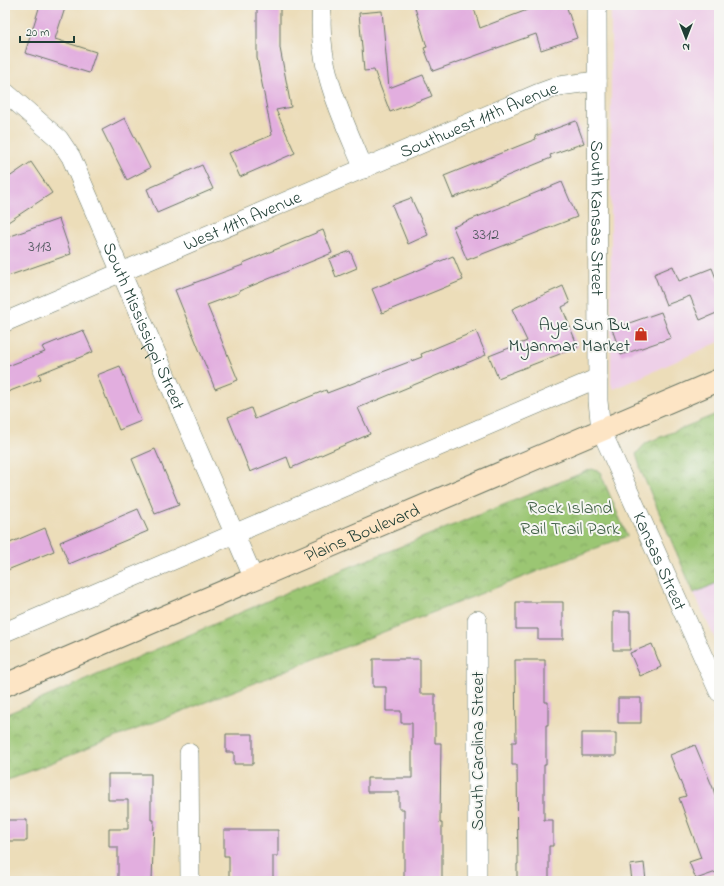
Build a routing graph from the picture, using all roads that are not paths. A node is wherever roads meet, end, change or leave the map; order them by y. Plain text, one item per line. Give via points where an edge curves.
1 (322, 5) edge
2 (597, 5) edge
3 (597, 81) junction
4 (5, 92) edge
5 (364, 169) junction
6 (121, 272) junction
7 (5, 322) edge
8 (598, 378) junction
9 (719, 380) edge
10 (601, 430) junction
11 (234, 534) junction
12 (254, 579) junction
13 (477, 620) dead end
14 (5, 632) edge
15 (5, 686) edge
16 (719, 692) edge
17 (189, 753) dead end
18 (190, 881) edge
19 (477, 881) edge

1 - 5 street via 320,24 323,57 332,91
2 - 3 street, South Kansas Street
3 - 5 street, Southwest 11th Avenue via 559,86 537,94
3 - 8 street, South Kansas Street
4 - 6 street, South Mississippi Street via 59,139 71,157
5 - 6 street, West 11th Avenue
6 - 7 street
6 - 11 street, South Mississippi Street
8 - 10 street, South Kansas Street
8 - 11 street
9 - 10 main road, Plains Boulevard
10 - 12 main road, Plains Boulevard
10 - 16 street, Kansas Street
11 - 12 street, South Mississippi Street
11 - 14 street
12 - 15 main road, Plains Boulevard
13 - 19 street, South Carolina Street
17 - 18 street

